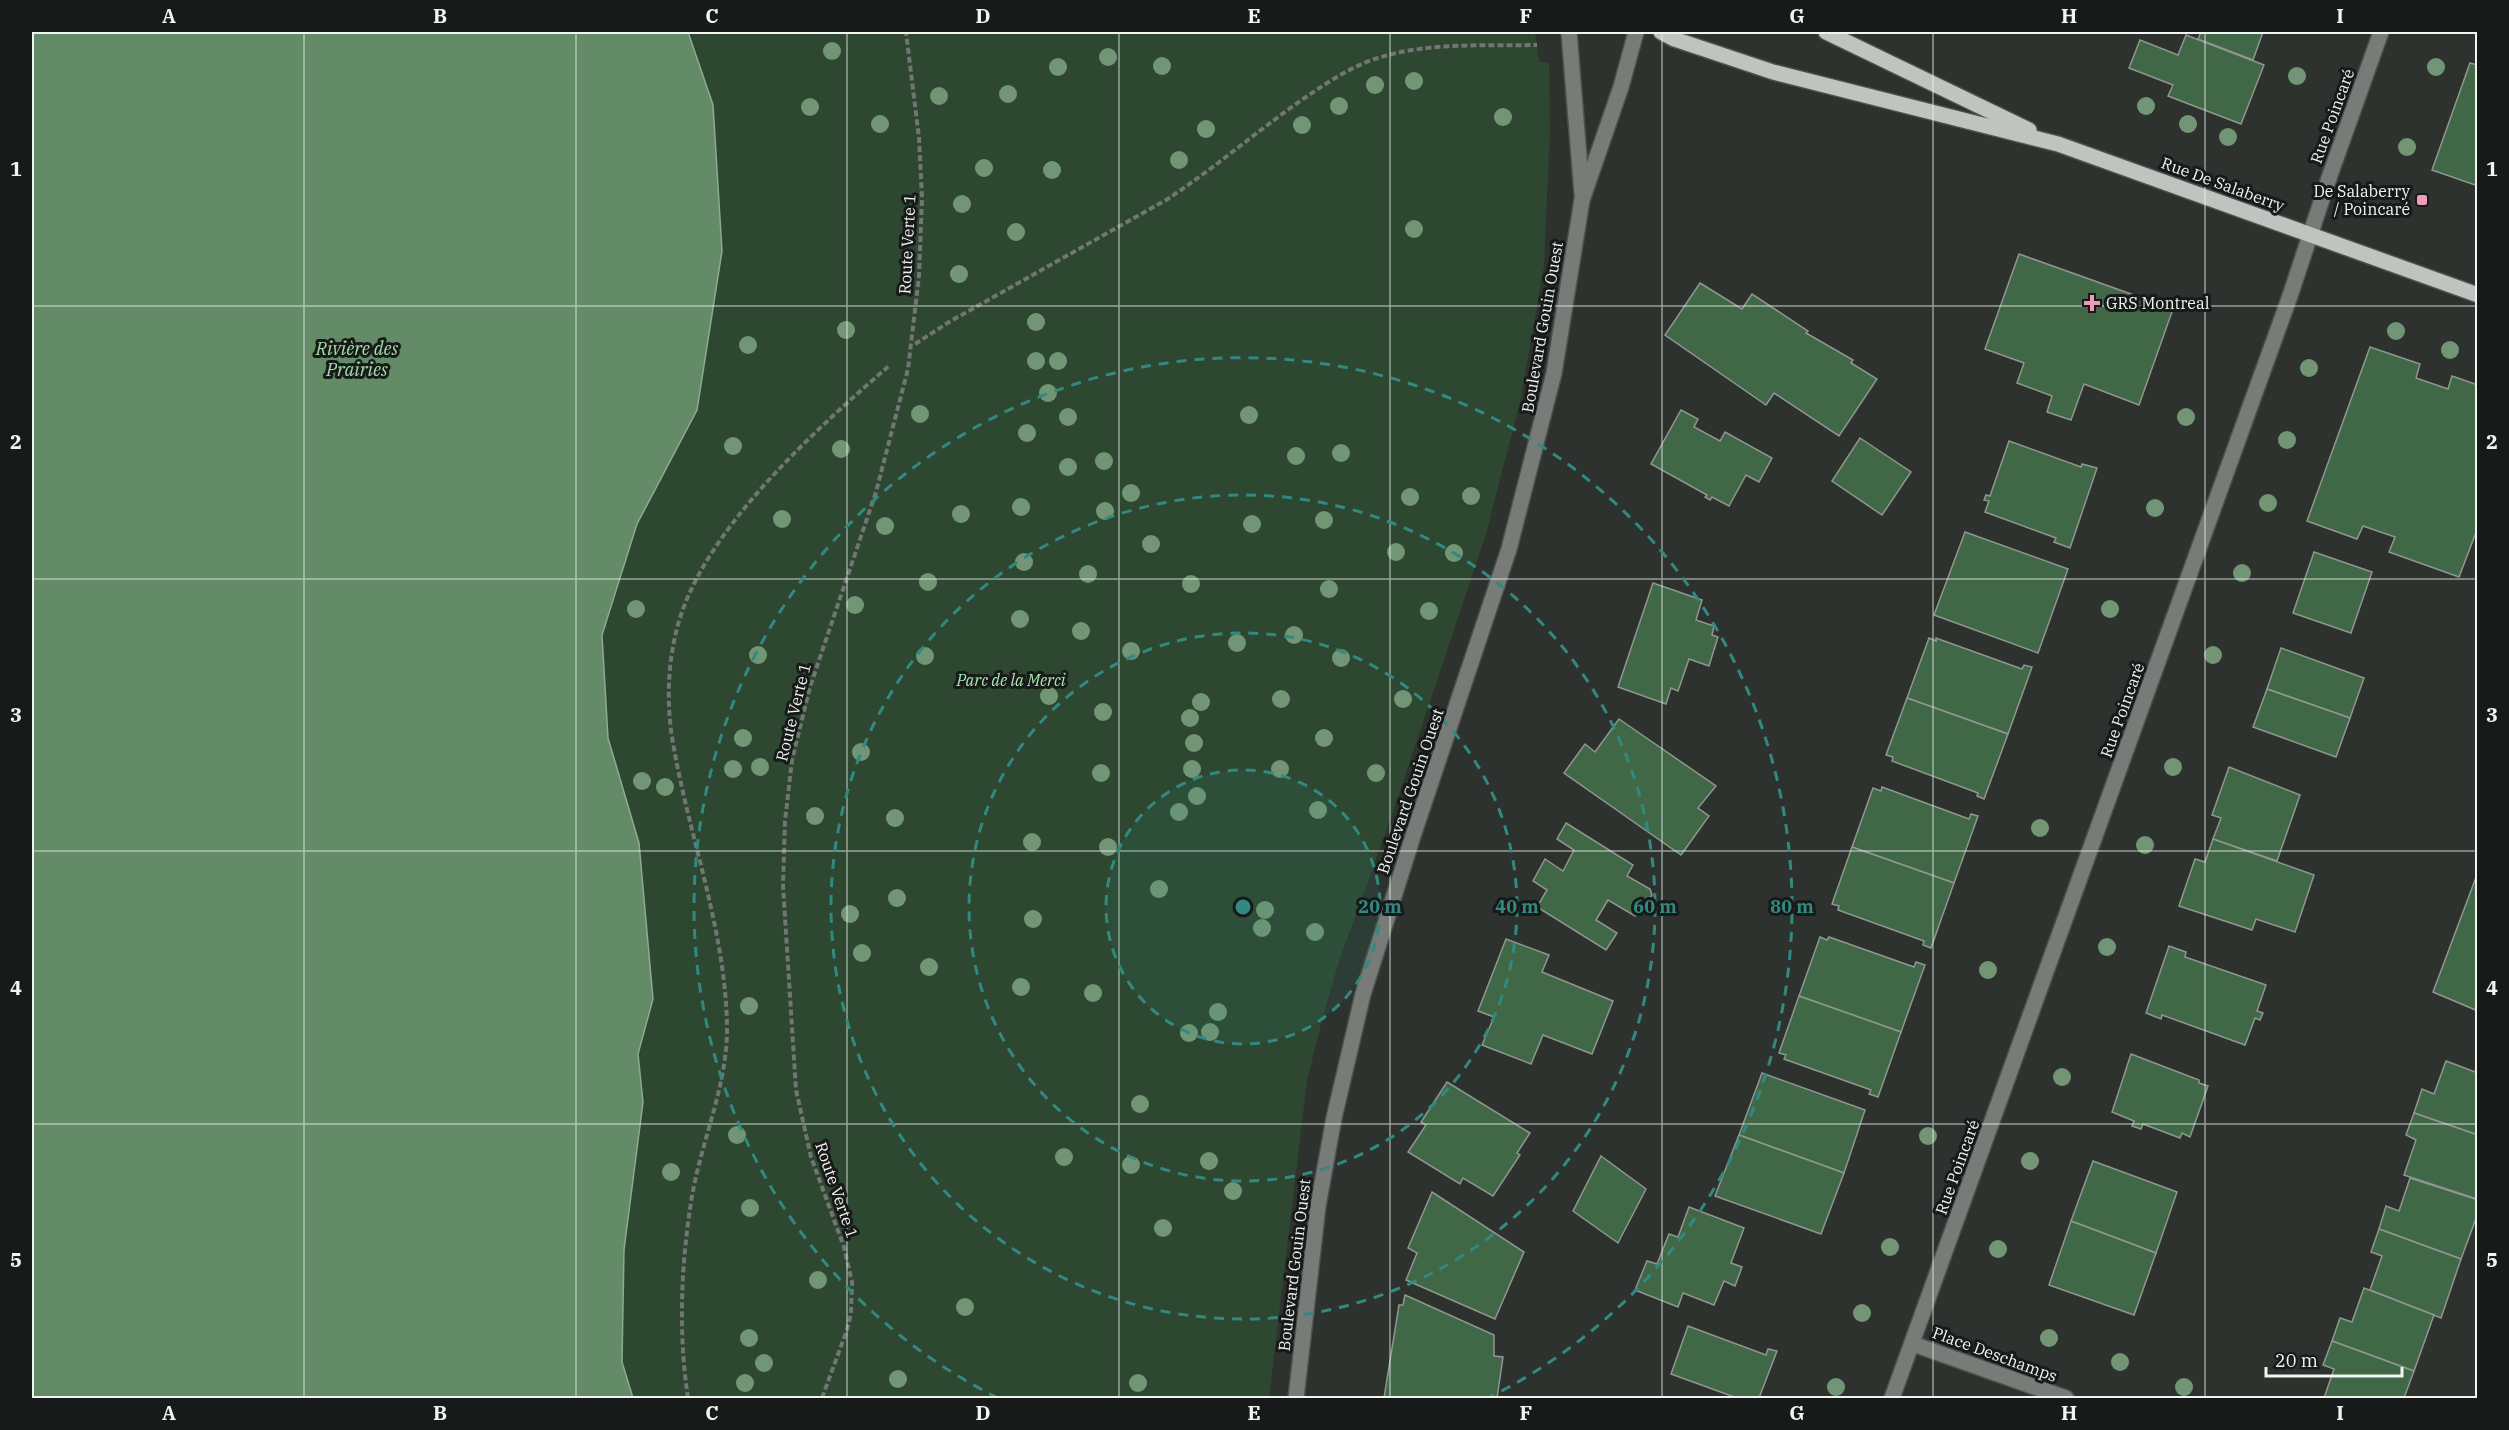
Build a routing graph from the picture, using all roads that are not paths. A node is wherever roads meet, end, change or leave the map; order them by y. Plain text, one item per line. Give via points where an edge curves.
1 (1569, 32) edge
2 (1636, 32) edge
3 (1661, 32) edge
4 (1826, 32) edge
5 (2381, 32) edge
6 (2058, 144) junction
7 (1582, 200) junction
8 (2310, 234) junction
9 (2478, 295) edge
10 (1913, 1344) junction
11 (1296, 1398) edge
12 (1892, 1398) edge
13 (2066, 1398) edge

1 - 7 street, Boulevard Gouin Ouest
2 - 7 street, Boulevard Gouin Ouest
3 - 6 main road, Rue De Salaberry via 1773,72
4 - 6 main road, Rue De Salaberry
5 - 8 street, Rue Poincaré
6 - 8 main road, Rue De Salaberry
7 - 11 street, Boulevard Gouin Ouest via 1554,373 1509,549 1376,949 1352,1038 1318,1206
8 - 9 main road, Rue De Salaberry
8 - 10 street, Rue Poincaré
10 - 12 street, Rue Poincaré
10 - 13 street, Place Deschamps

